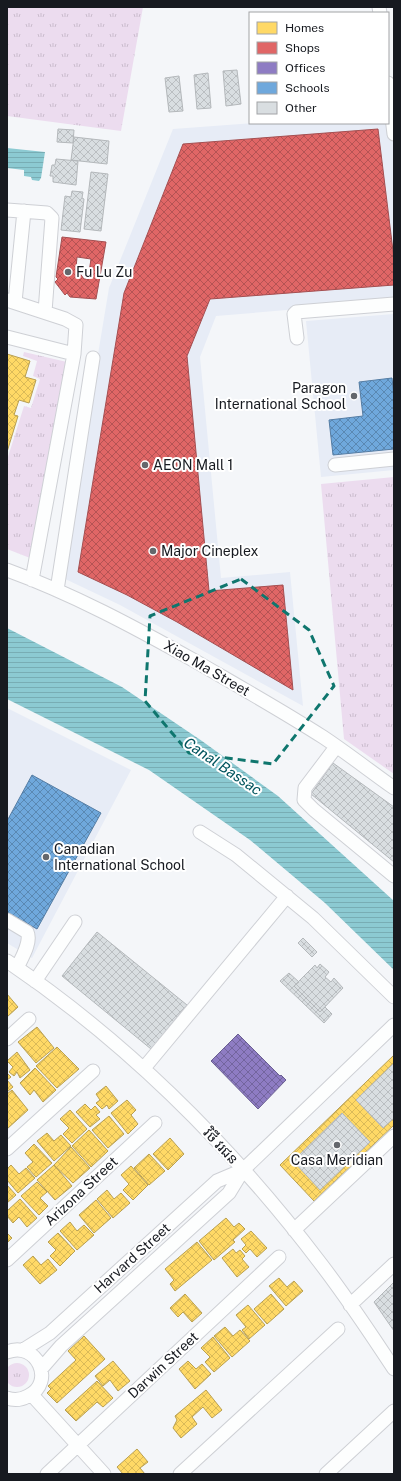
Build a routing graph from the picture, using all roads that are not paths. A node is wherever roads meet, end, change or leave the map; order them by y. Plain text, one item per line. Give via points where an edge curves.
1 (389, 92) edge
2 (394, 134) edge
3 (7, 210) edge
4 (24, 211) junction
5 (11, 301) edge
6 (394, 304) edge
7 (45, 312) junction
8 (7, 337) edge
9 (297, 338) dead end
10 (74, 354) junction
11 (93, 358) dead end
12 (394, 459) edge
13 (335, 465) dead end
14 (7, 570) edge
15 (32, 580) junction
16 (57, 590) junction
17 (336, 747) junction
18 (394, 788) edge
19 (200, 832) dead end
20 (394, 876) edge
21 (287, 896) junction
22 (7, 920) edge
23 (75, 922) dead end
24 (12, 964) edge
25 (36, 981) junction
26 (394, 997) edge
27 (29, 1019) dead end
28 (394, 1025) edge
29 (7, 1039) edge
30 (144, 1068) junction
31 (93, 1071) dead end
32 (155, 1123) dead end
33 (394, 1136) edge
34 (7, 1149) edge
35 (243, 1170) junction
36 (294, 1230) junction
37 (279, 1257) dead end
38 (7, 1260) edge
39 (129, 1261) junction
40 (394, 1264) edge
41 (140, 1274) junction
42 (350, 1305) junction
43 (338, 1329) dead end
44 (23, 1350) junction
45 (7, 1352) edge
46 (41, 1369) junction
47 (394, 1369) edge
48 (32, 1395) junction
49 (9, 1400) edge
50 (394, 1411) edge
51 (78, 1445) junction
52 (46, 1474) edge
53 (104, 1474) edge
54 (180, 1474) edge
55 (326, 1474) edge

1 - 2 street
3 - 4 street
4 - 5 street
4 - 7 street via 47,213 52,218
5 - 7 street
6 - 9 street via 296,312 294,314
7 - 10 street via 76,326
8 - 10 street
10 - 15 street
11 - 16 street
12 - 13 street
14 - 15 street, Xiao Ma Street
15 - 16 street, Xiao Ma Street
16 - 17 street, Xiao Ma Street via 166,644
17 - 18 street, Xiao Ma Street
17 - 20 street via 305,788 304,800
19 - 21 street via 236,855
21 - 26 street
21 - 30 street
22 - 24 street via 29,935 29,940
23 - 25 street
24 - 25 street, វិថី វរជន
25 - 30 street, វិថី វរជន
27 - 29 street
28 - 35 street, Harvard Street
30 - 35 street, វិថី វរជន
31 - 34 street
32 - 38 street, Arizona Street
33 - 36 street
35 - 36 street, វិថី វរជន
35 - 39 street, Harvard Street via 217,1181
35 - 41 street, Harvard Street via 229,1193
36 - 42 street, វិថី វរជន
37 - 51 street, Darwin Street
39 - 41 street
39 - 44 street, Harvard Street via 50,1333
40 - 42 street
41 - 46 street, Harvard Street via 61,1346
42 - 47 street, វិថី វរជន
43 - 54 street
44 - 45 street
44 - 46 street via 36,1359
46 - 48 street via 41,1381
48 - 49 street via 22,1400
48 - 51 street
50 - 55 street
51 - 52 street, Darwin Street
51 - 53 street

